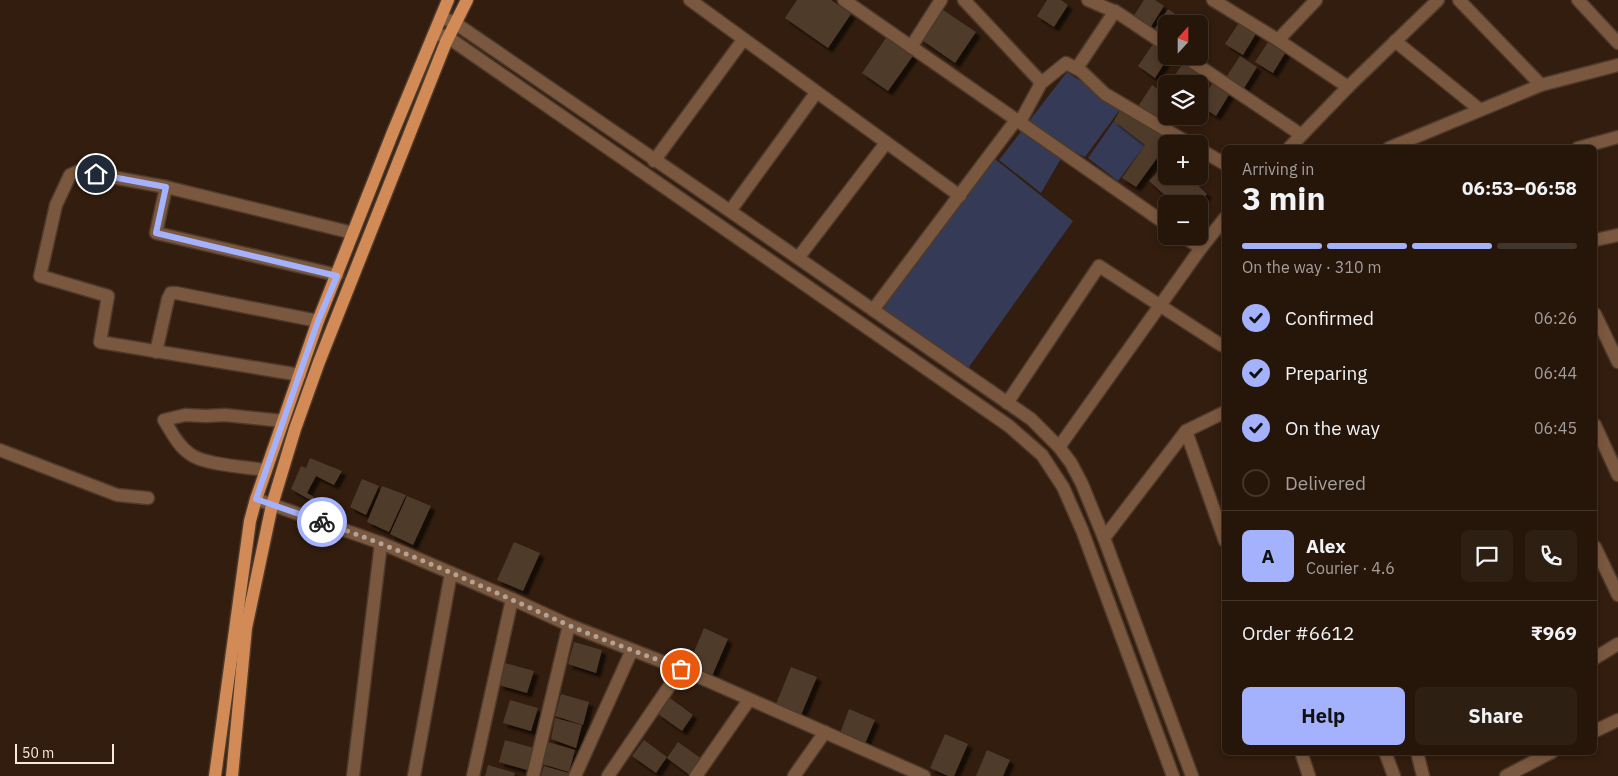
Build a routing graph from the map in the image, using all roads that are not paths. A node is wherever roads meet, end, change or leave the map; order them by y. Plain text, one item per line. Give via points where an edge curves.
1 (448, 0) edge
2 (466, 0) edge
3 (844, 0) edge
4 (941, 0) edge
5 (964, 0) edge
6 (1088, 0) edge
7 (1213, 0) edge
8 (1316, 0) edge
9 (1438, 0) edge
10 (1459, 0) edge
11 (1578, 0) edge
12 (697, 2) edge
13 (861, 5) edge
14 (1115, 11) junction
15 (441, 17) junction
16 (455, 23) junction
17 (434, 32) junction
18 (449, 38) junction
19 (743, 40) junction
20 (1158, 40) edge
21 (1278, 40) junction
22 (1395, 41) junction
23 (1618, 43) edge
24 (911, 47) junction
25 (1196, 65) edge
26 (1618, 65) edge
27 (1077, 68) junction
28 (1040, 84) junction
29 (1541, 84) junction
30 (1348, 87) junction
31 (816, 92) junction
32 (1479, 109) junction
33 (1018, 121) junction
34 (1175, 135) edge
35 (1618, 137) edge
36 (1296, 142) edge
37 (886, 143) junction
38 (1397, 145) edge
39 (1589, 145) edge
40 (1208, 154) edge
41 (654, 161) junction
42 (1222, 162) edge
43 (166, 187) junction
44 (960, 196) junction
45 (730, 211) junction
46 (1158, 218) edge
47 (1222, 222) edge
48 (352, 233) junction
49 (1618, 235) edge
50 (1597, 240) edge
51 (1196, 245) edge
52 (1201, 248) junction
53 (798, 258) junction
54 (337, 276) junction
55 (1160, 305) junction
56 (873, 310) junction
57 (1597, 318) edge
58 (318, 321) junction
59 (1222, 345) edge
60 (156, 352) junction
61 (1618, 362) edge
62 (300, 375) junction
63 (1007, 403) junction
64 (1222, 414) edge
65 (283, 421) junction
66 (1597, 429) edge
67 (1186, 432) junction
68 (1059, 447) junction
69 (0, 450) edge
70 (266, 470) junction
71 (1618, 475) edge
72 (148, 498) dead end
73 (256, 499) junction
74 (272, 505) junction
75 (1222, 533) edge
76 (1104, 538) junction
77 (381, 543) junction
78 (1597, 551) edge
79 (451, 572) junction
80 (1618, 594) edge
81 (512, 598) junction
82 (569, 625) junction
83 (1618, 644) edge
84 (632, 650) junction
85 (1597, 656) edge
86 (681, 669) junction
87 (749, 700) junction
88 (1618, 720) edge
89 (1597, 730) edge
90 (825, 732) junction
91 (1302, 755) edge
92 (1386, 755) edge
93 (1418, 755) edge
94 (1546, 755) edge
95 (214, 776) edge
96 (232, 776) edge
97 (353, 776) edge
98 (414, 776) edge
99 (473, 776) edge
100 (533, 776) edge
101 (575, 776) edge
102 (608, 776) edge
103 (696, 776) edge
104 (794, 776) edge
105 (924, 776) edge
106 (1173, 776) edge
107 (1192, 776) edge
108 (1309, 776) edge
109 (1394, 776) edge
110 (1423, 776) edge
111 (1506, 776) edge

1 - 15 main road
2 - 16 main road
3 - 13 street
4 - 24 street
5 - 28 street
6 - 14 street
7 - 21 street
8 - 21 street
9 - 22 street
10 - 29 street
11 - 23 street
12 - 19 street
13 - 24 street
14 - 20 street
14 - 27 street
15 - 16 street
15 - 17 main road
16 - 18 main road
16 - 41 street
17 - 18 street
17 - 48 main road
18 - 74 main road via 319,362
18 - 106 street via 994,415 1042,455 1063,487 1082,530
19 - 31 street
19 - 41 street
21 - 30 street
22 - 30 street
22 - 32 street
24 - 33 street
25 - 36 street
26 - 29 street
27 - 28 street via 1064,63
27 - 34 street via 1105,94
28 - 33 street
29 - 32 street
30 - 36 street
31 - 37 street
31 - 45 street
32 - 38 street
33 - 44 street
33 - 46 street
35 - 39 street
37 - 44 street
37 - 53 street
40 - 42 street
41 - 45 street
43 - 48 street
43 - 54 street via 156,233
43 - 60 street via 78,171 70,175 56,205 40,276 108,296 100,342
44 - 56 street
45 - 53 street
47 - 52 street
48 - 54 main road
49 - 50 street
51 - 52 street
52 - 55 street
53 - 56 street
54 - 58 main road
55 - 59 street
55 - 63 street via 1100,266
55 - 68 street
56 - 63 street
57 - 61 street
58 - 60 street via 176,293 168,299
58 - 62 main road
60 - 62 street
62 - 65 main road
63 - 68 street via 1031,420
64 - 67 street
65 - 70 main road
65 - 70 street via 225,415 185,415 164,420 190,454 205,461
66 - 71 street
67 - 75 street
67 - 76 street
68 - 76 street via 1076,472
69 - 72 street via 117,495
70 - 73 main road
73 - 74 street
73 - 95 main road
74 - 77 street
74 - 96 main road via 246,628
76 - 107 street
77 - 79 street
77 - 97 street
78 - 80 street
79 - 81 street
79 - 98 street
81 - 82 street
81 - 99 street
82 - 84 street
82 - 100 street
83 - 85 street
84 - 86 street
84 - 101 street
86 - 87 street
86 - 102 street
87 - 90 street
87 - 103 street
88 - 89 street
90 - 104 street
90 - 105 street
91 - 108 street
92 - 109 street
93 - 110 street
94 - 111 street

